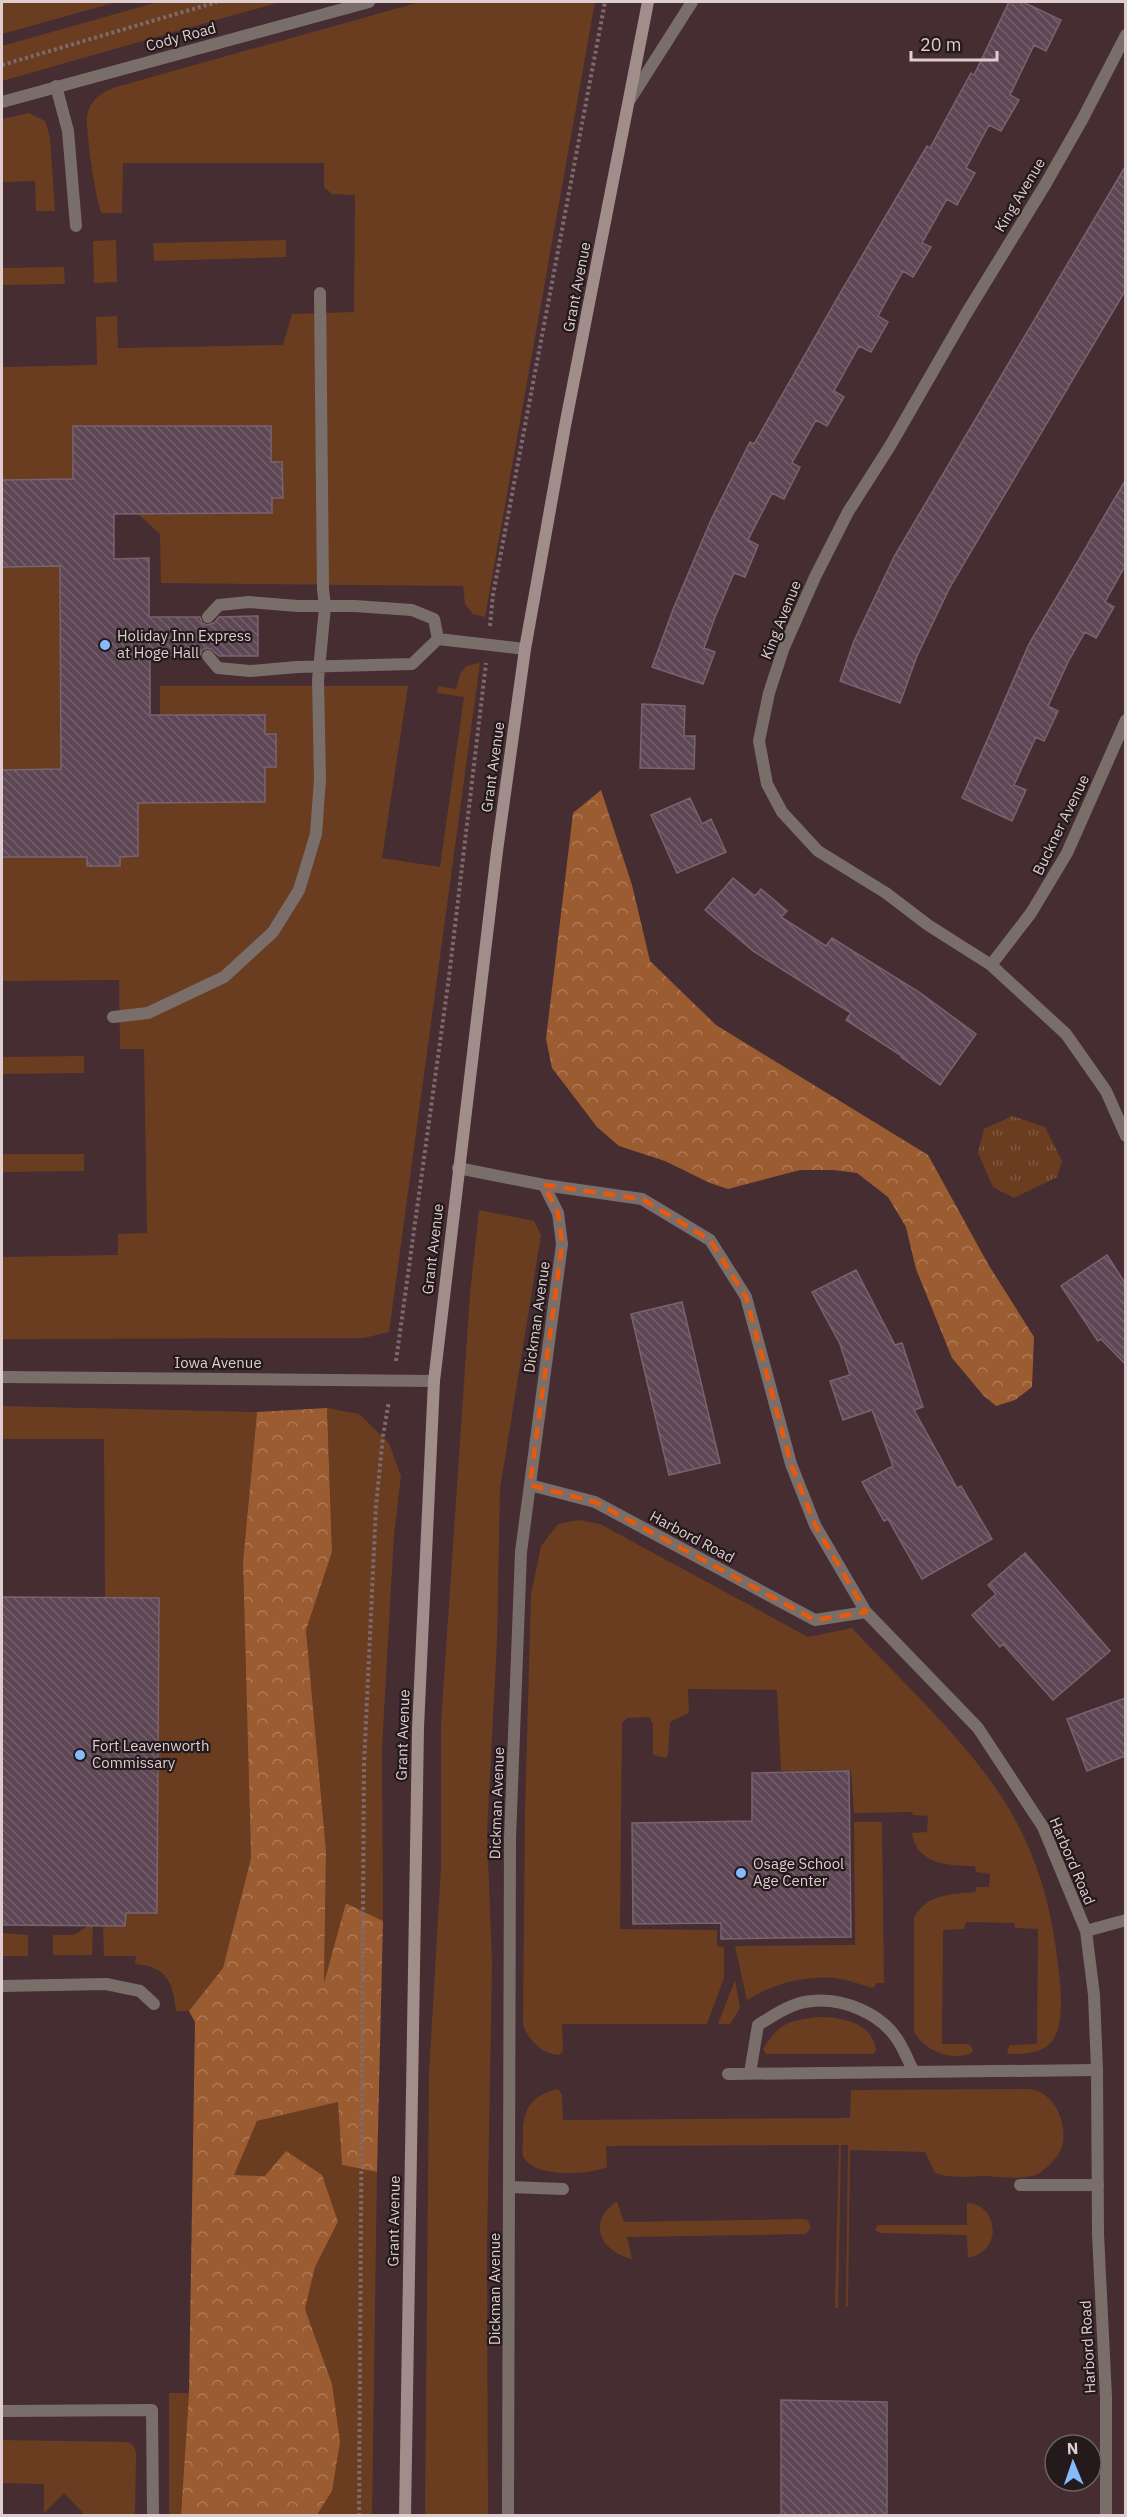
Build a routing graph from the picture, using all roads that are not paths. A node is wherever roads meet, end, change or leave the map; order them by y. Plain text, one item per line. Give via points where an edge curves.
1 (369, 2) edge
2 (648, 2) edge
3 (692, 2) edge
4 (1125, 35) edge
5 (56, 86) junction
6 (2, 102) edge
7 (628, 102) junction
8 (76, 226) dead end
9 (320, 293) dead end
10 (325, 607) junction
11 (208, 617) dead end
12 (438, 639) junction
13 (525, 649) junction
14 (208, 656) dead end
15 (320, 666) junction
16 (1125, 720) edge
17 (990, 965) junction
18 (113, 1017) dead end
19 (1125, 1136) edge
20 (458, 1168) junction
21 (544, 1185) junction
22 (2, 1377) edge
23 (434, 1380) junction
24 (530, 1485) junction
25 (866, 1612) junction
26 (1125, 1920) edge
27 (1086, 1930) junction
28 (2, 1986) edge
29 (154, 2004) dead end
30 (1097, 2070) junction
31 (914, 2072) junction
32 (750, 2073) junction
33 (728, 2074) dead end
34 (1020, 2185) dead end
35 (1098, 2185) junction
36 (510, 2187) junction
37 (563, 2189) dead end
38 (2, 2411) edge
39 (153, 2516) edge
40 (405, 2516) edge
41 (508, 2516) edge
42 (1106, 2516) edge

1 - 5 street, Cody Road
2 - 7 main road, Grant Avenue
3 - 7 street
4 - 17 street, King Avenue via 1045,185 848,512 784,647 759,741 767,784 782,812 818,851
5 - 6 street, Cody Road
5 - 8 street via 68,131
7 - 13 main road, Grant Avenue
9 - 10 street
10 - 11 street via 249,602 219,605
10 - 12 street via 412,610 434,619
10 - 15 street
12 - 13 street
12 - 15 street via 412,664
13 - 20 main road, Grant Avenue
14 - 15 street via 218,668 250,671
15 - 18 street via 316,834 299,890 273,932 224,977 148,1013
16 - 17 street, Buckner Avenue via 1067,853 1031,913
17 - 19 street, King Avenue via 1066,1034 1106,1091
20 - 21 street
20 - 23 main road, Grant Avenue
21 - 24 street, Dickman Avenue via 558,1212 562,1244
21 - 25 street via 642,1199 710,1240 746,1297 791,1464 815,1525
22 - 23 street, Iowa Avenue
23 - 40 main road, Grant Avenue via 418,1728
24 - 25 street, Harbord Road via 595,1502 815,1620
24 - 36 street, Dickman Avenue via 521,1552 510,1838
25 - 27 street, Harbord Road via 978,1728 1043,1827
26 - 27 street
27 - 30 street, Harbord Road
28 - 29 street via 106,1984 140,1991
30 - 31 street
30 - 35 street, Harbord Road
31 - 32 street
31 - 32 street via 897,2037 875,2016 843,2003 812,2001 782,2010 758,2025
32 - 33 street
34 - 35 street
35 - 42 street, Harbord Road
36 - 37 street
36 - 41 street, Dickman Avenue
38 - 39 street via 152,2410

